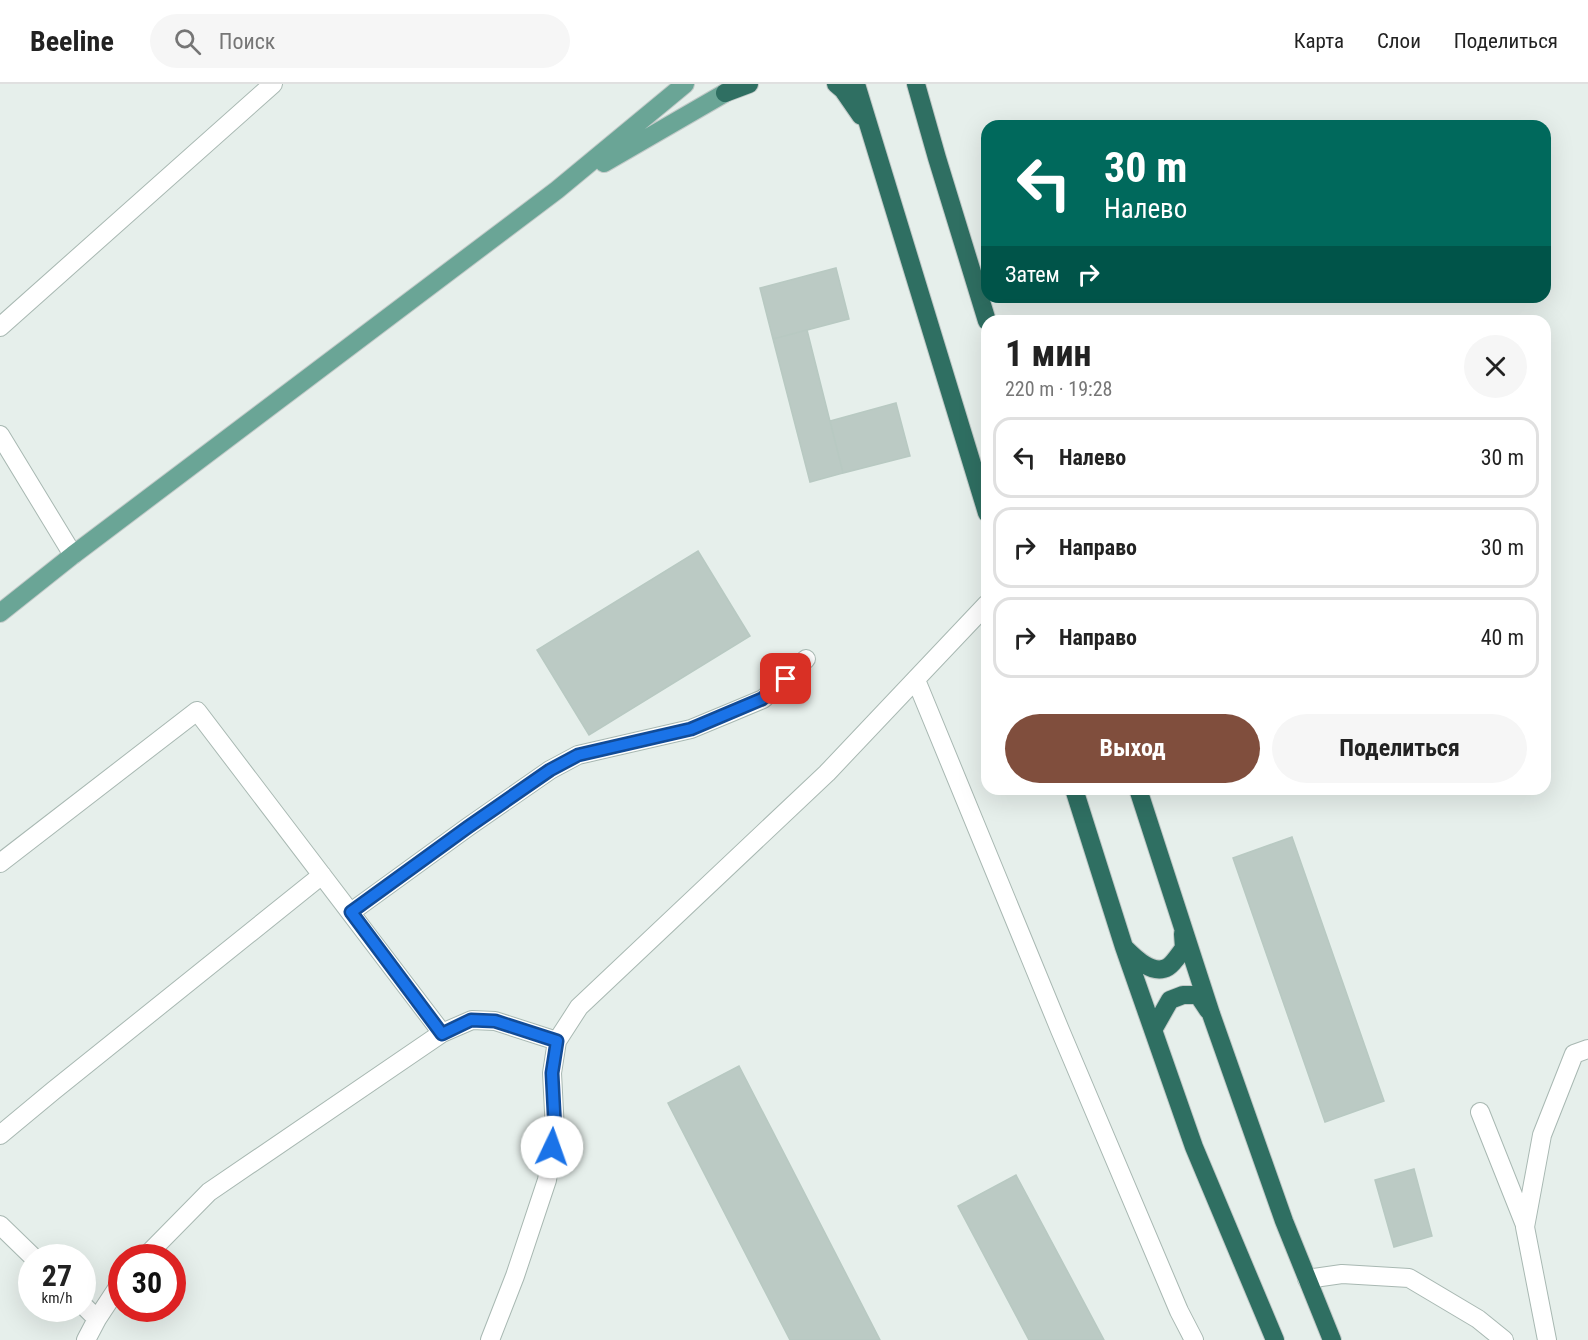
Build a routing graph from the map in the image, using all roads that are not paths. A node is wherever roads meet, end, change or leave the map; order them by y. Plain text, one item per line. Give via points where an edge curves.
1 (273, 84) edge
2 (686, 84) edge
3 (749, 84) edge
4 (836, 84) edge
5 (856, 84) edge
6 (916, 84) edge
7 (731, 88) edge
8 (870, 129) junction
9 (557, 190) junction
10 (981, 301) edge
11 (0, 327) edge
12 (0, 435) edge
13 (981, 493) edge
14 (73, 555) junction
15 (981, 610) edge
16 (0, 613) edge
17 (806, 659) dead end
18 (916, 680) junction
19 (1076, 795) edge
20 (1140, 795) edge
21 (0, 863) edge
22 (322, 875) junction
23 (351, 912) junction
24 (1182, 922) junction
25 (1124, 947) junction
26 (1211, 1014) junction
27 (1153, 1030) junction
28 (442, 1034) junction
29 (557, 1041) junction
30 (1588, 1048) edge
31 (1480, 1112) dead end
32 (0, 1135) edge
33 (0, 1225) edge
34 (1525, 1227) junction
35 (20, 1244) edge
36 (158, 1244) edge
37 (1307, 1279) junction
38 (108, 1302) edge
39 (97, 1318) joint
40 (86, 1340) edge
41 (490, 1340) edge
42 (1194, 1340) edge
43 (1275, 1340) edge
44 (1332, 1340) edge
45 (1504, 1340) edge
46 (1547, 1340) edge

1 - 11 street
2 - 9 main road
3 - 7 highway
4 - 8 highway
5 - 8 highway
6 - 10 highway
7 - 9 main road
8 - 13 highway
9 - 14 main road
12 - 14 street
14 - 16 main road
15 - 18 street
17 - 23 street via 762,699 691,729 578,755 550,770
18 - 29 street via 827,773 579,1006
18 - 42 street
19 - 25 highway
20 - 24 highway
21 - 22 street via 197,711
22 - 23 street
22 - 32 street
23 - 28 street
24 - 25 highway via 1184,948 1168,967 1155,969 1136,960
24 - 26 highway
25 - 27 highway
26 - 27 highway via 1198,995 1183,995 1170,1000
26 - 37 highway
27 - 43 highway via 1194,1147
28 - 29 street via 471,1020 495,1021
28 - 36 street via 209,1192
29 - 41 street via 552,1073 555,1131 547,1180
30 - 34 street via 1574,1054 1542,1135
31 - 34 street
33 - 35 street
34 - 46 street
37 - 44 highway
37 - 45 street via 1342,1274 1409,1278 1478,1319
38 - 39 street
39 - 40 street

